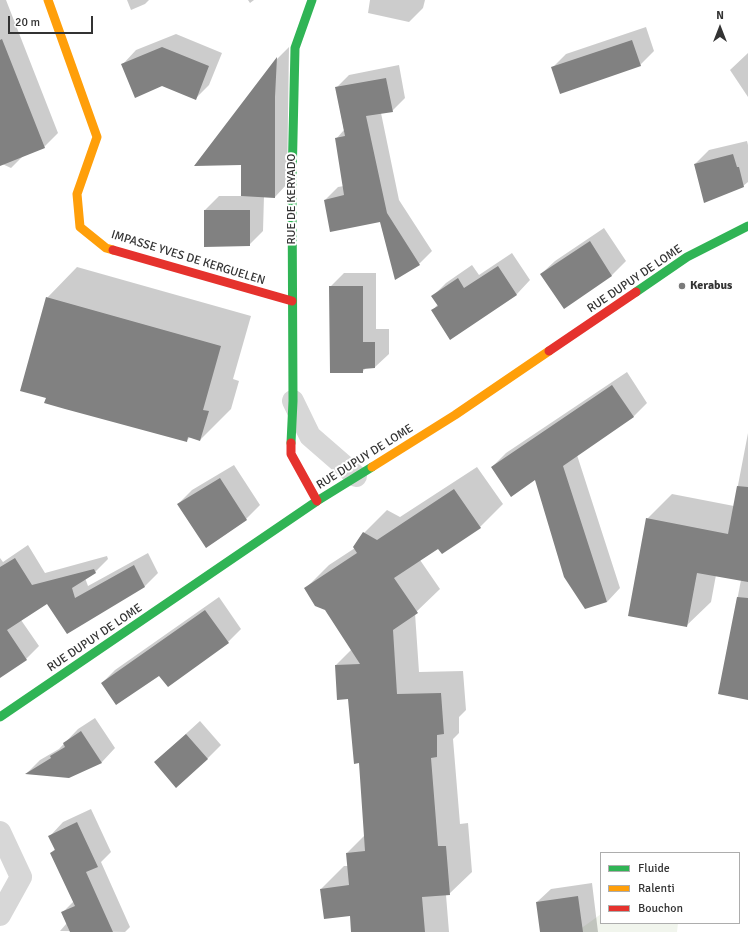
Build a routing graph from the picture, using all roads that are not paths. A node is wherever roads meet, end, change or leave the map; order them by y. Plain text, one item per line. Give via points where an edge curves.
1 (48, 0) edge
2 (312, 0) edge
3 (748, 226) edge
4 (292, 301) junction
5 (293, 400) junction
6 (356, 476) junction
7 (317, 501) junction
8 (0, 717) edge
9 (0, 832) edge
10 (0, 916) edge

1 - 4 street, IMPASSE YVES DE KERGUELEN via 97,137 76,194 80,227 106,248
2 - 4 street, RUE DE KERYADO via 294,48
3 - 6 street, RUE DUPUY DE LOME via 687,257 455,415
4 - 5 street, RUE DE KERYADO
5 - 6 street, RUE DE KERYADO via 310,436
5 - 7 street, RUE DE KERYADO via 291,454
6 - 7 street, RUE DUPUY DE LOME
7 - 8 street, RUE DUPUY DE LOME
9 - 10 street via 21,877

